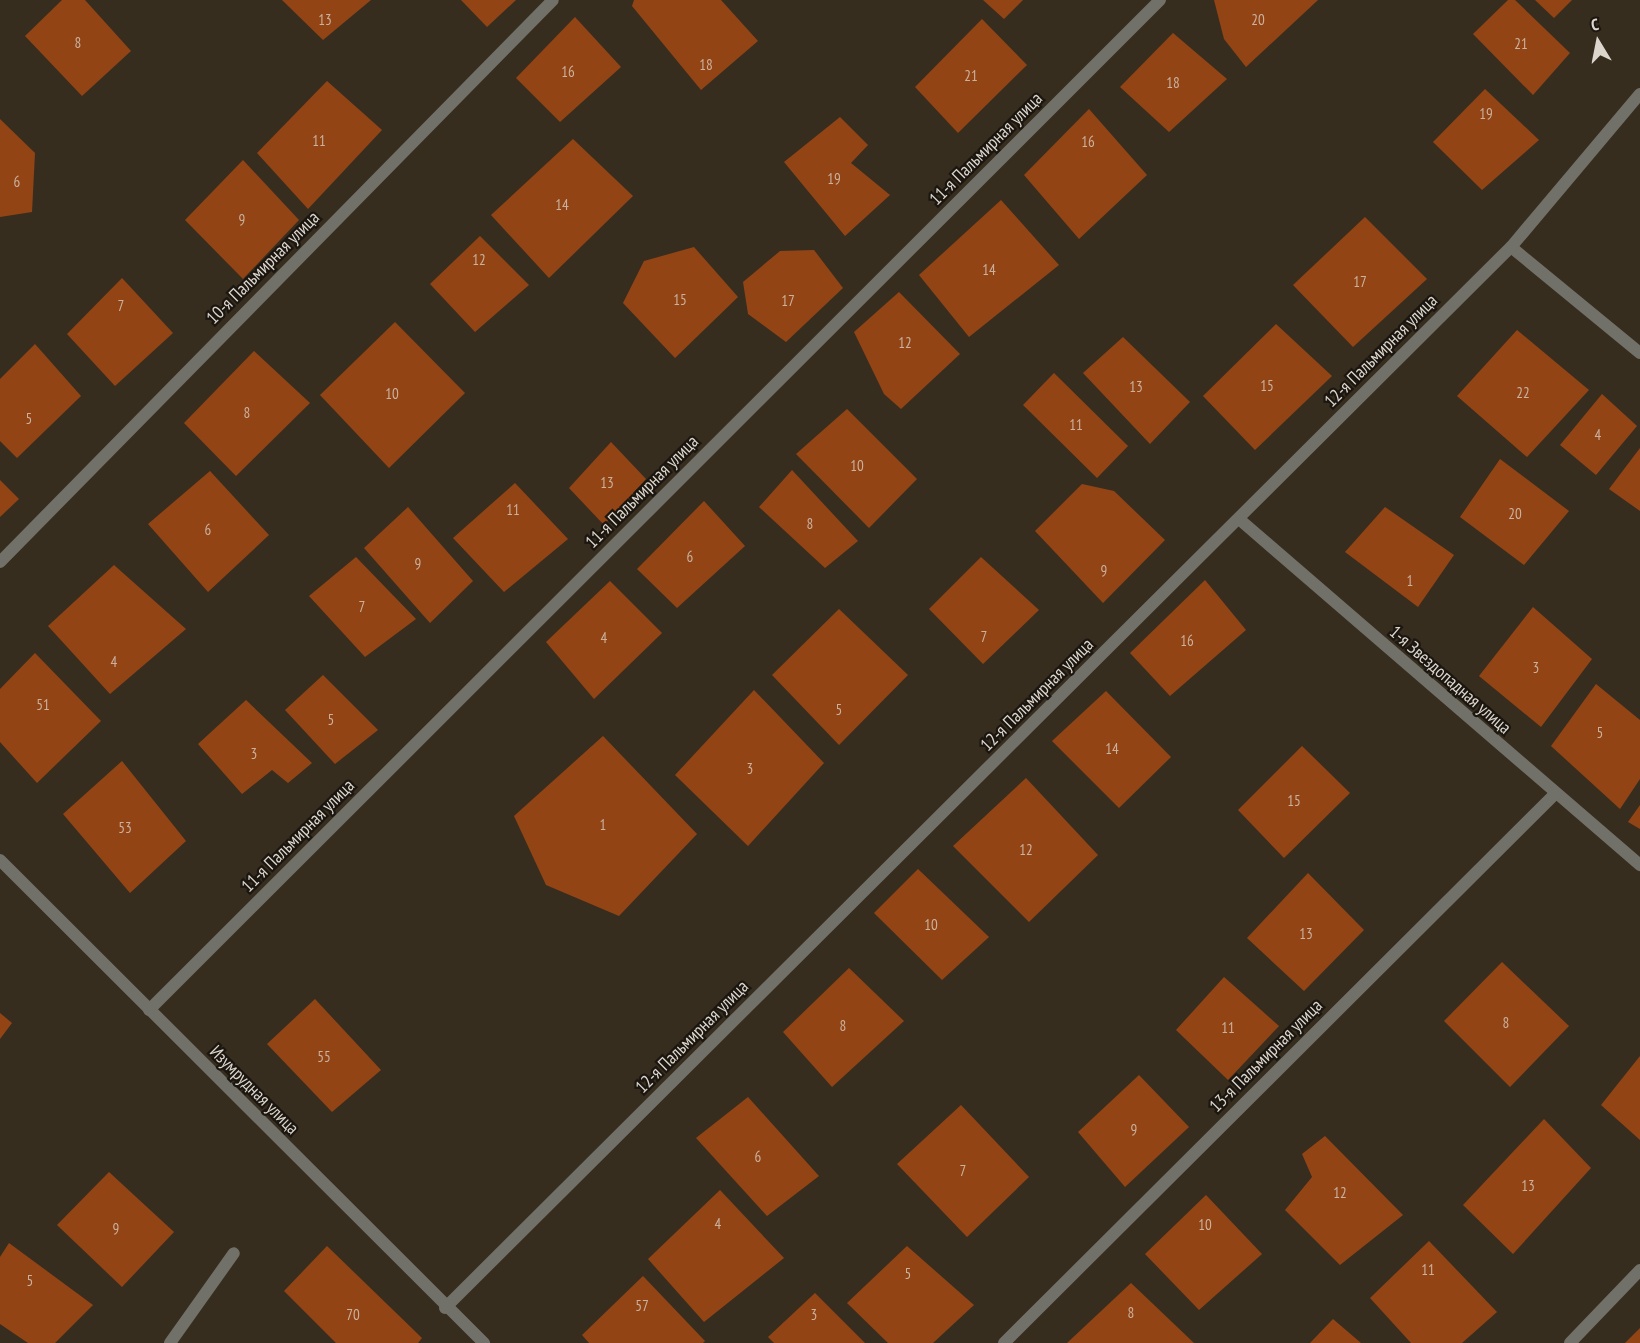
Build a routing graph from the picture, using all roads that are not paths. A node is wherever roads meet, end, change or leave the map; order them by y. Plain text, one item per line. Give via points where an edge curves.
1 (552, 0) edge
2 (1160, 0) edge
3 (1640, 94) edge
4 (1510, 247) junction
5 (1640, 353) edge
6 (1239, 519) junction
7 (0, 562) edge
8 (1554, 795) junction
9 (0, 860) edge
10 (1640, 865) edge
11 (149, 1010) junction
12 (234, 1253) dead end
13 (1640, 1270) edge
14 (446, 1308) junction
15 (170, 1343) edge
16 (484, 1343) edge
17 (1004, 1343) edge
18 (1570, 1343) edge

1 - 7 street, 10-я Пальмирная улица
2 - 11 street, 11-я Пальмирная улица
3 - 4 street, 12-я Пальмирная улица
4 - 5 street
4 - 6 street, 12-я Пальмирная улица
6 - 8 street, 1-я Звездопадная улица
6 - 14 street, 12-я Пальмирная улица
8 - 10 street, 1-я Звездопадная улица
8 - 17 street, 13-я Пальмирная улица
9 - 11 street, Изумрудная улица
11 - 14 street, Изумрудная улица
12 - 15 street
13 - 18 street
14 - 16 street, Изумрудная улица

